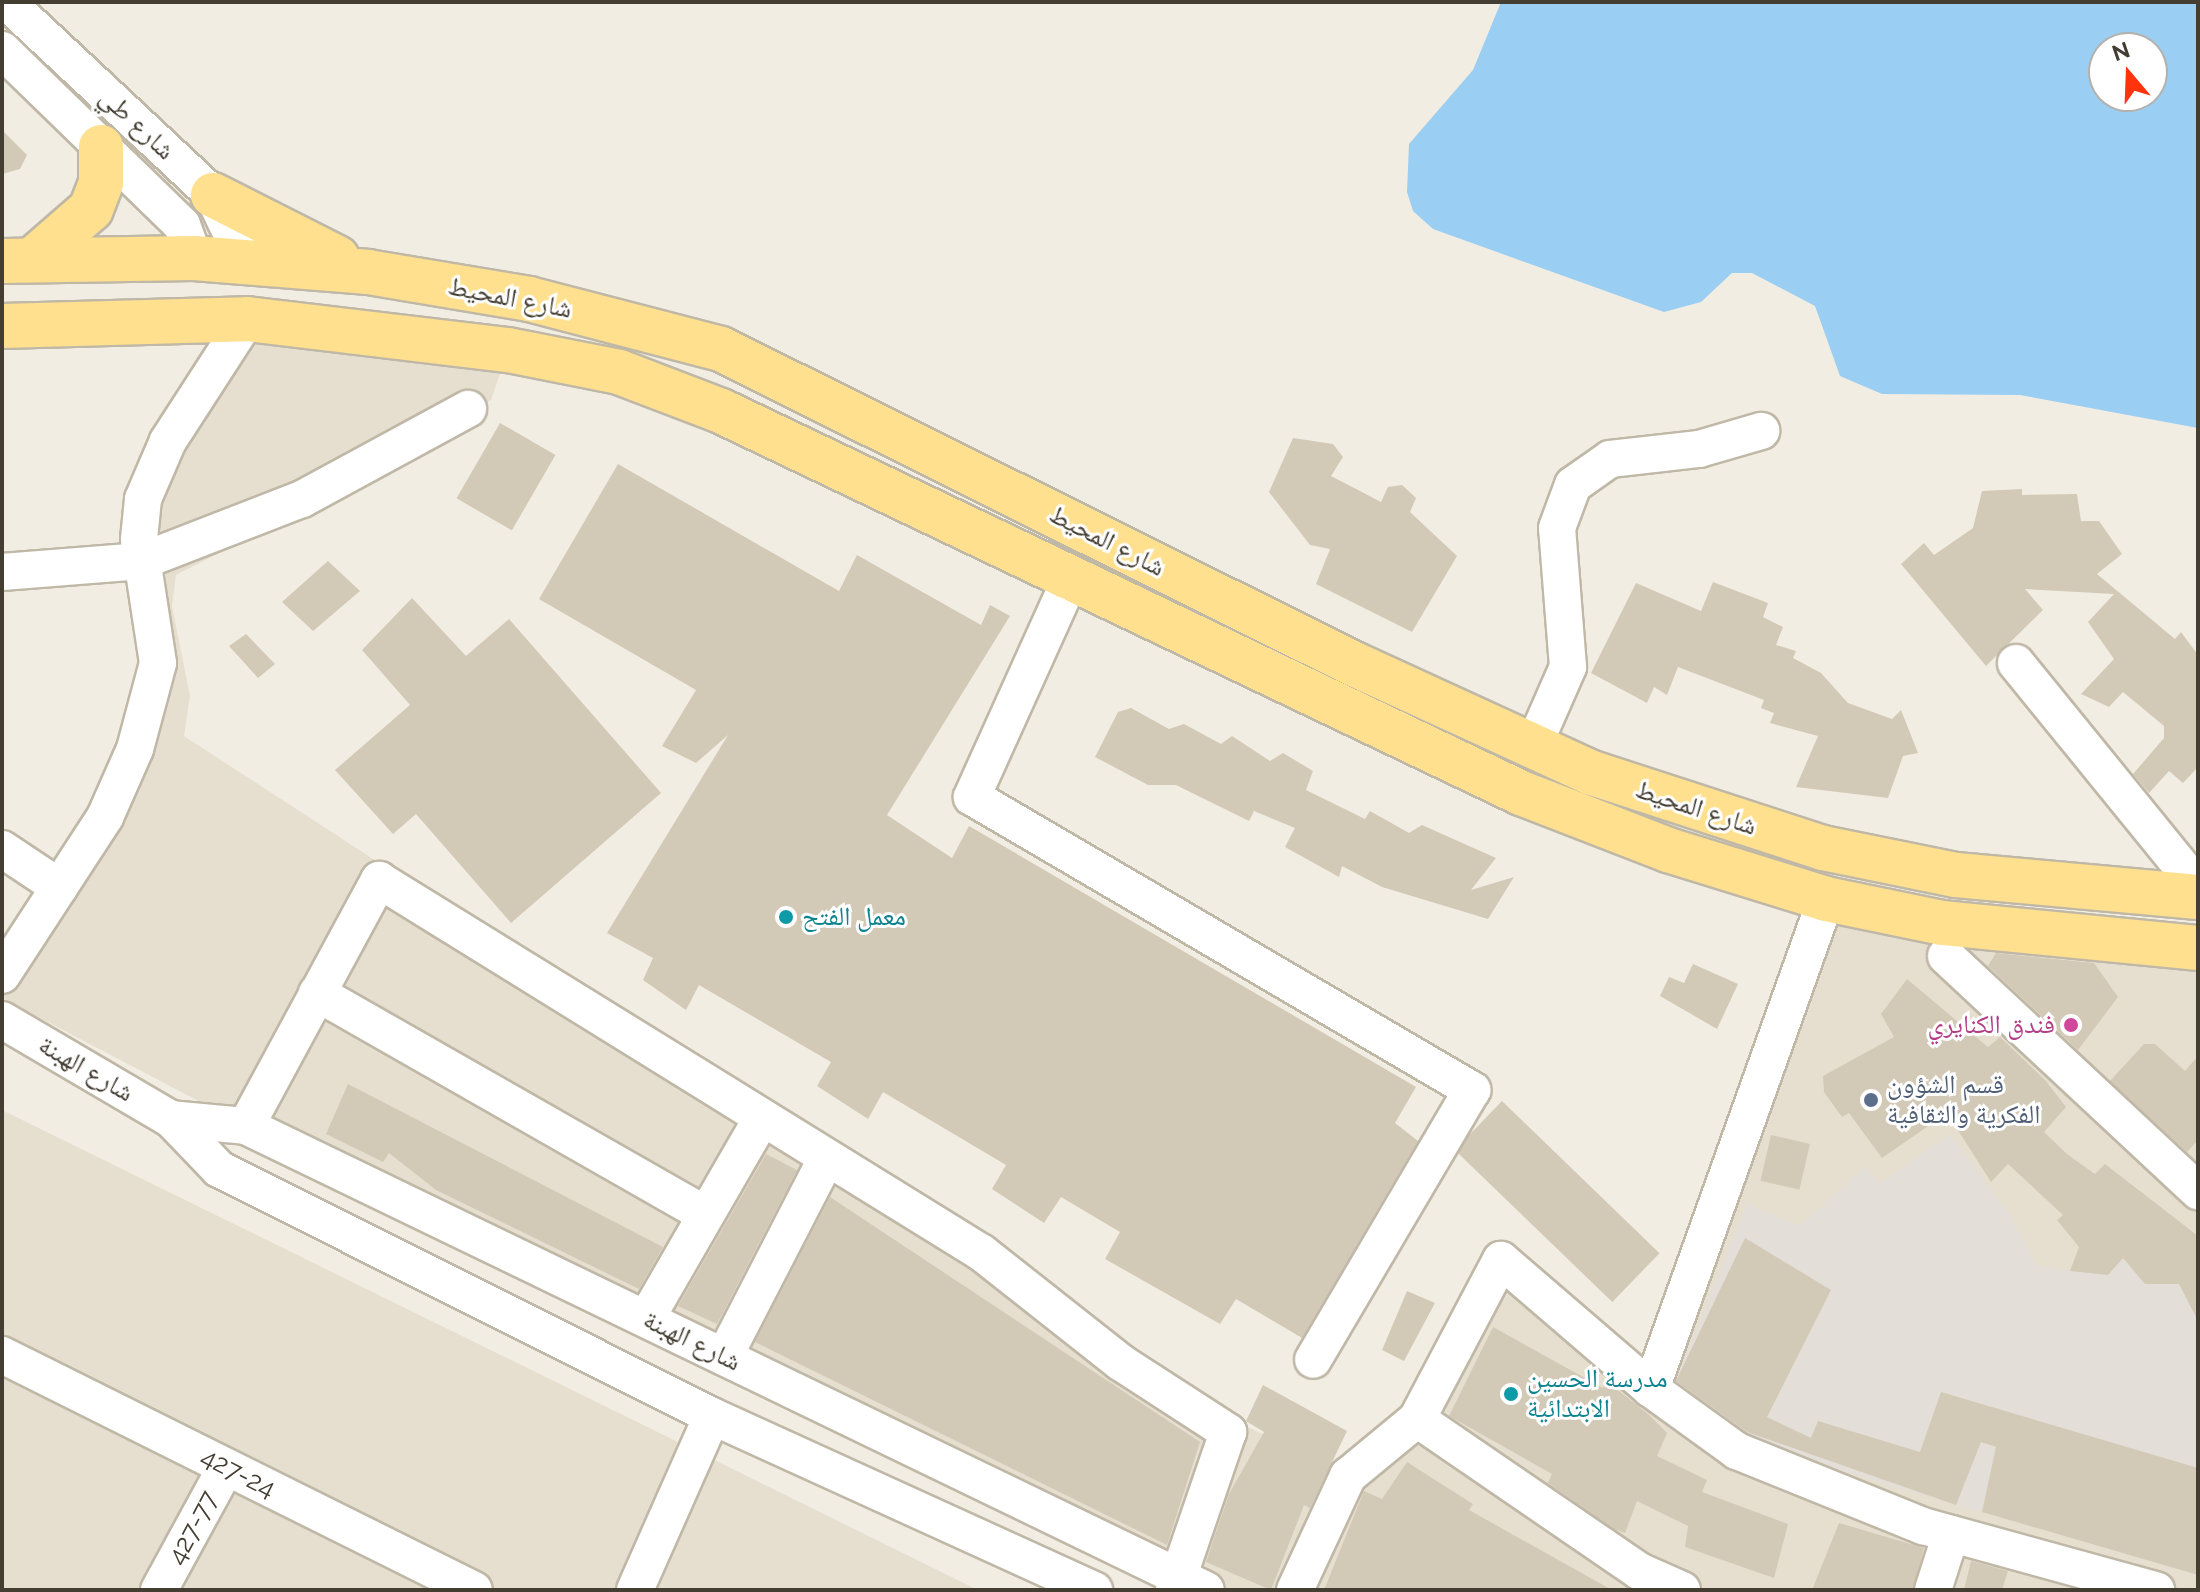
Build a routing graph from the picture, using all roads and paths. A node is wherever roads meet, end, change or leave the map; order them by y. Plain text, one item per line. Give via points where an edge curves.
1 (7, 2) edge
2 (2, 50) edge
3 (101, 147) junction
4 (213, 195) junction
5 (20, 258) edge
6 (175, 258) junction
7 (266, 264) junction
8 (368, 272) junction
9 (245, 313) junction
10 (158, 317) junction
11 (2, 326) edge
12 (468, 409) dead end
13 (1761, 431) dead end
14 (142, 561) junction
15 (2, 572) edge
16 (1069, 582) junction
17 (2016, 663) dead end
18 (1532, 749) junction
19 (2, 849) edge
20 (59, 887) junction
21 (2198, 887) edge
22 (2198, 897) edge
23 (1826, 899) junction
24 (2198, 948) edge
25 (1946, 956) dead end
26 (2, 975) edge
27 (317, 993) junction
28 (2, 1020) edge
29 (171, 1119) junction
30 (761, 1120) junction
31 (246, 1126) junction
32 (826, 1159) junction
33 (2198, 1191) edge
34 (703, 1213) junction
35 (646, 1319) junction
36 (2, 1355) edge
37 (724, 1357) junction
38 (1313, 1360) dead end
39 (1651, 1389) junction
40 (712, 1416) junction
41 (1417, 1419) junction
42 (226, 1467) junction
43 (1951, 1534) junction
44 (453, 1585) edge
45 (1187, 1586) edge
46 (159, 1590) edge
47 (635, 1590) edge
48 (1094, 1590) edge
49 (1295, 1590) edge
50 (1682, 1590) edge
51 (1933, 1590) edge
52 (2156, 1590) edge

1 - 4 street, شارع طي
2 - 3 street, شارع طي
3 - 5 main road via 101,183 91,209
3 - 6 street, شارع طي via 182,225
4 - 7 street, شارع طي
4 - 8 main road
5 - 6 main road, شارع المحيط
6 - 7 main road, شارع المحيط
6 - 9 main road
6 - 10 main road
7 - 8 main road, شارع المحيط
7 - 9 main road
7 - 9 main road via 266,291
8 - 18 main road, شارع المحيط via 529,299 721,349
9 - 10 main road, شارع المحيط
9 - 14 street via 153,472 138,518
9 - 16 main road, شارع المحيط via 508,350 619,372 721,411
10 - 11 main road, شارع المحيط
12 - 14 street via 302,499
13 - 18 street via 1688,451 1610,459 1573,485 1557,528 1568,667
14 - 15 street
14 - 20 street via 157,619 150,709 105,817
16 - 23 main road, شارع المحيط via 1521,793
16 - 38 street via 972,797 1472,1090
17 - 21 street
18 - 22 main road, شارع المحيط via 1823,848 1956,875
19 - 20 street
20 - 26 street
23 - 24 main road, شارع المحيط via 1943,923
23 - 39 street
25 - 33 street
27 - 30 street via 379,880
27 - 31 street
27 - 34 street
28 - 29 street, شارع الهبنة
29 - 31 street, شارع الهبنة
29 - 40 street, شارع الهبنة via 219,1169
30 - 32 street
30 - 34 street
31 - 35 street, شارع الهبنة
32 - 37 street
32 - 45 street via 982,1253 1120,1362 1228,1432
34 - 35 street
35 - 37 street, شارع الهبنة
36 - 42 street, 427-24
37 - 45 street, شارع الهبنة
39 - 41 street via 1501,1260
39 - 43 street via 1737,1451
40 - 47 street
40 - 48 street, شارع الهبنة
41 - 49 street via 1348,1476
41 - 50 street via 1639,1571
42 - 44 street, 427-24
42 - 46 street, 427-77
43 - 51 street
43 - 52 street

